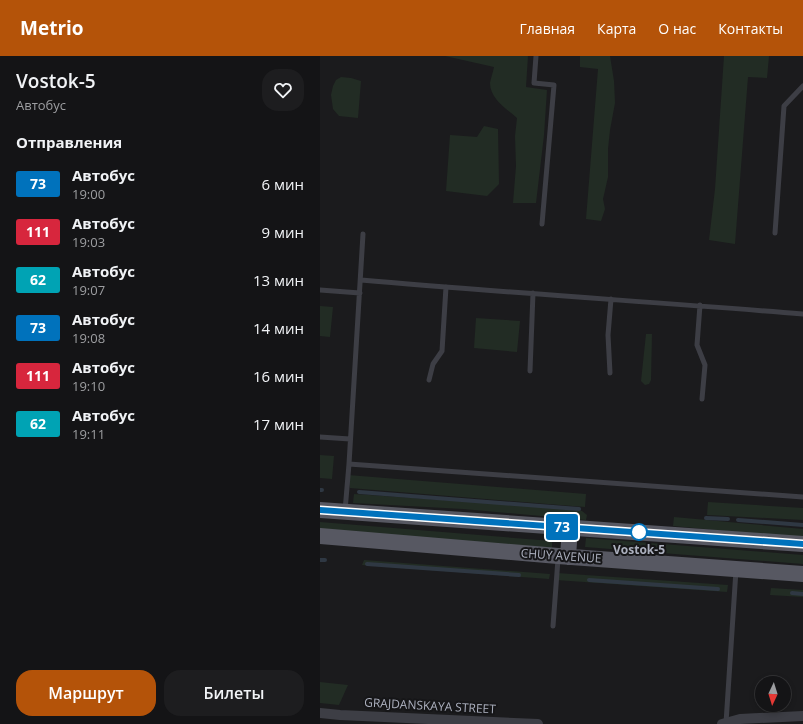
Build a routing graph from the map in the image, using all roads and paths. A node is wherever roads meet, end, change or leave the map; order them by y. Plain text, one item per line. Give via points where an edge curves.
1 (536, 56) edge
2 (803, 86) edge
3 (542, 224) dead end
4 (775, 233) dead end
5 (363, 234) dead end
6 (361, 280) junction
7 (446, 287) junction
8 (320, 290) edge
9 (360, 293) junction
10 (533, 293) junction
11 (611, 299) junction
12 (700, 306) junction
13 (803, 314) edge
14 (530, 371) dead end
15 (610, 373) dead end
16 (429, 380) dead end
17 (702, 399) dead end
18 (320, 437) edge
19 (350, 439) junction
20 (349, 464) junction
21 (803, 497) edge
22 (320, 510) edge
23 (345, 512) junction
24 (570, 528) junction
25 (320, 536) edge
26 (803, 544) edge
27 (563, 557) junction
28 (736, 569) junction
29 (803, 574) edge
30 (553, 626) dead end
31 (320, 713) edge
32 (803, 716) edge
33 (339, 720) edge
34 (538, 724) edge
35 (724, 724) edge

1 - 3 lane via 534,83 554,85
2 - 4 lane via 784,106
5 - 6 lane
6 - 7 lane
6 - 9 lane
7 - 10 lane
7 - 16 lane via 442,351 433,364
8 - 9 lane
9 - 19 lane
10 - 11 lane
10 - 14 lane
11 - 12 lane
11 - 15 lane via 608,335
12 - 13 lane
12 - 17 lane via 697,346 704,365
18 - 19 lane
19 - 20 lane
20 - 21 lane
20 - 23 lane
22 - 23 main road
23 - 24 main road
24 - 26 main road
24 - 27 main road
25 - 27 main road, CHUY AVENUE
27 - 28 main road, CHUY AVENUE
27 - 30 lane
28 - 29 main road, CHUY AVENUE
28 - 35 lane
31 - 33 street, GRAJDANSKAYA STREET
32 - 35 street via 740,719
33 - 34 street, GRAJDANSKAYA STREET

